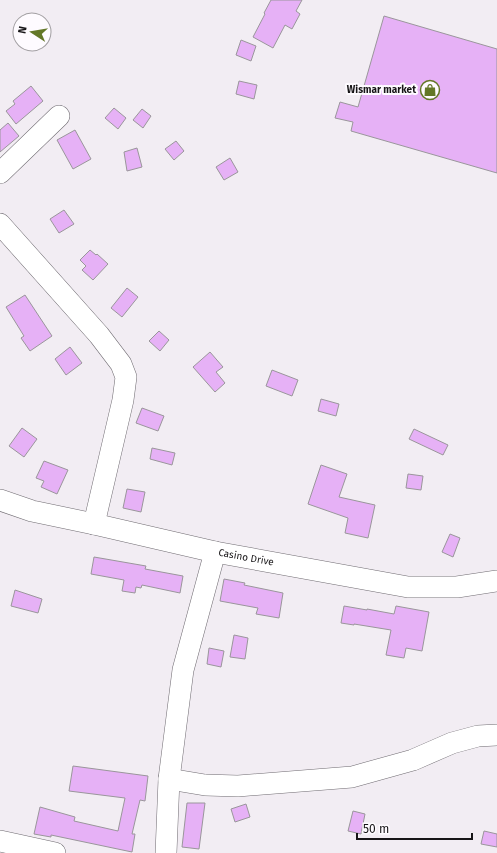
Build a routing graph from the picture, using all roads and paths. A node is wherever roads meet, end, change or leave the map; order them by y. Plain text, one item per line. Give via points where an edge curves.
1 (59, 116) dead end
2 (0, 173) edge
3 (0, 224) edge
4 (0, 500) edge
5 (94, 524) junction
6 (215, 552) junction
7 (497, 581) edge
8 (497, 735) edge
9 (169, 779) junction
10 (11, 847) edge
11 (55, 853) edge
12 (166, 853) edge

1 - 2 street
3 - 5 street via 99,335 121,364 126,377
4 - 5 street, Casino Drive via 32,511
5 - 6 street, Casino Drive
6 - 7 street, Casino Drive via 408,587 457,587
6 - 9 street via 183,670
8 - 9 street via 478,736 452,743 412,760 352,777 238,786 205,785
9 - 12 street
10 - 11 street

